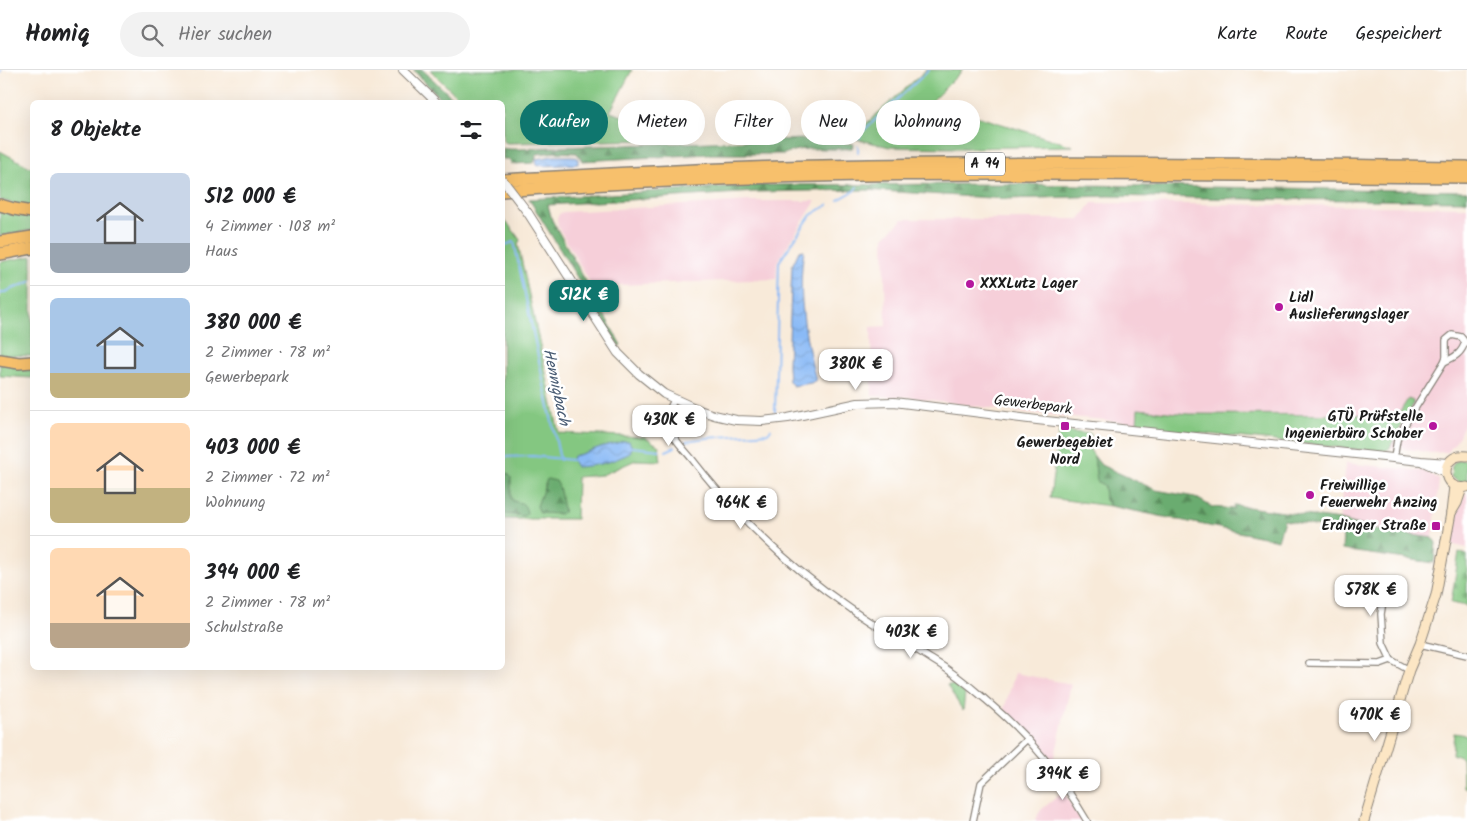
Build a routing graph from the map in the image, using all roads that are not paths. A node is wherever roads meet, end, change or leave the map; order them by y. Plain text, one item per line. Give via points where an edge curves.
1 (404, 70) edge
2 (434, 100) edge
3 (1467, 167) edge
4 (1467, 177) edge
5 (505, 179) edge
6 (505, 183) edge
7 (505, 191) edge
8 (0, 205) edge
9 (30, 212) edge
10 (30, 237) edge
11 (30, 248) edge
12 (1, 250) edge
13 (30, 254) edge
14 (1467, 332) edge
15 (1461, 336) junction
16 (0, 360) edge
17 (30, 362) edge
18 (1444, 362) junction
19 (674, 400) junction
20 (1466, 453) edge
21 (1394, 458) junction
22 (1447, 467) junction
23 (1461, 487) edge
24 (1343, 584) dead end
25 (1420, 644) junction
26 (1467, 656) edge
27 (1391, 660) junction
28 (1309, 663) dead end
29 (1409, 670) junction
30 (1027, 738) junction
31 (973, 821) edge
32 (1087, 821) edge
33 (1364, 821) edge

1 - 2 street
3 - 5 highway, A 94 via 941,164
4 - 7 highway, A 94 via 912,175 639,183
6 - 19 street, Gewerbepark, bridge via 528,213 610,342 639,374
8 - 9 highway
10 - 12 highway
11 - 12 highway
12 - 13 highway via 18,257
14 - 15 street
15 - 18 street via 1465,342 1464,349
15 - 18 street via 1452,335 1446,340
16 - 17 highway
18 - 21 street via 1397,440
19 - 21 street, Gewerbepark via 714,415 747,421 788,418 858,402 894,402
19 - 30 street via 667,418 672,432 712,485 751,525 830,594 869,622 941,665
20 - 22 main road via 1455,456
21 - 22 street, Gewerbepark via 1436,461
22 - 23 main road via 1447,479
23 - 25 main road via 1458,503 1451,513 1436,595
24 - 27 street via 1385,589 1381,631
25 - 26 street
25 - 29 main road
27 - 28 street via 1380,664
27 - 29 street
29 - 33 main road
30 - 31 street via 981,783
30 - 32 street via 1055,770

